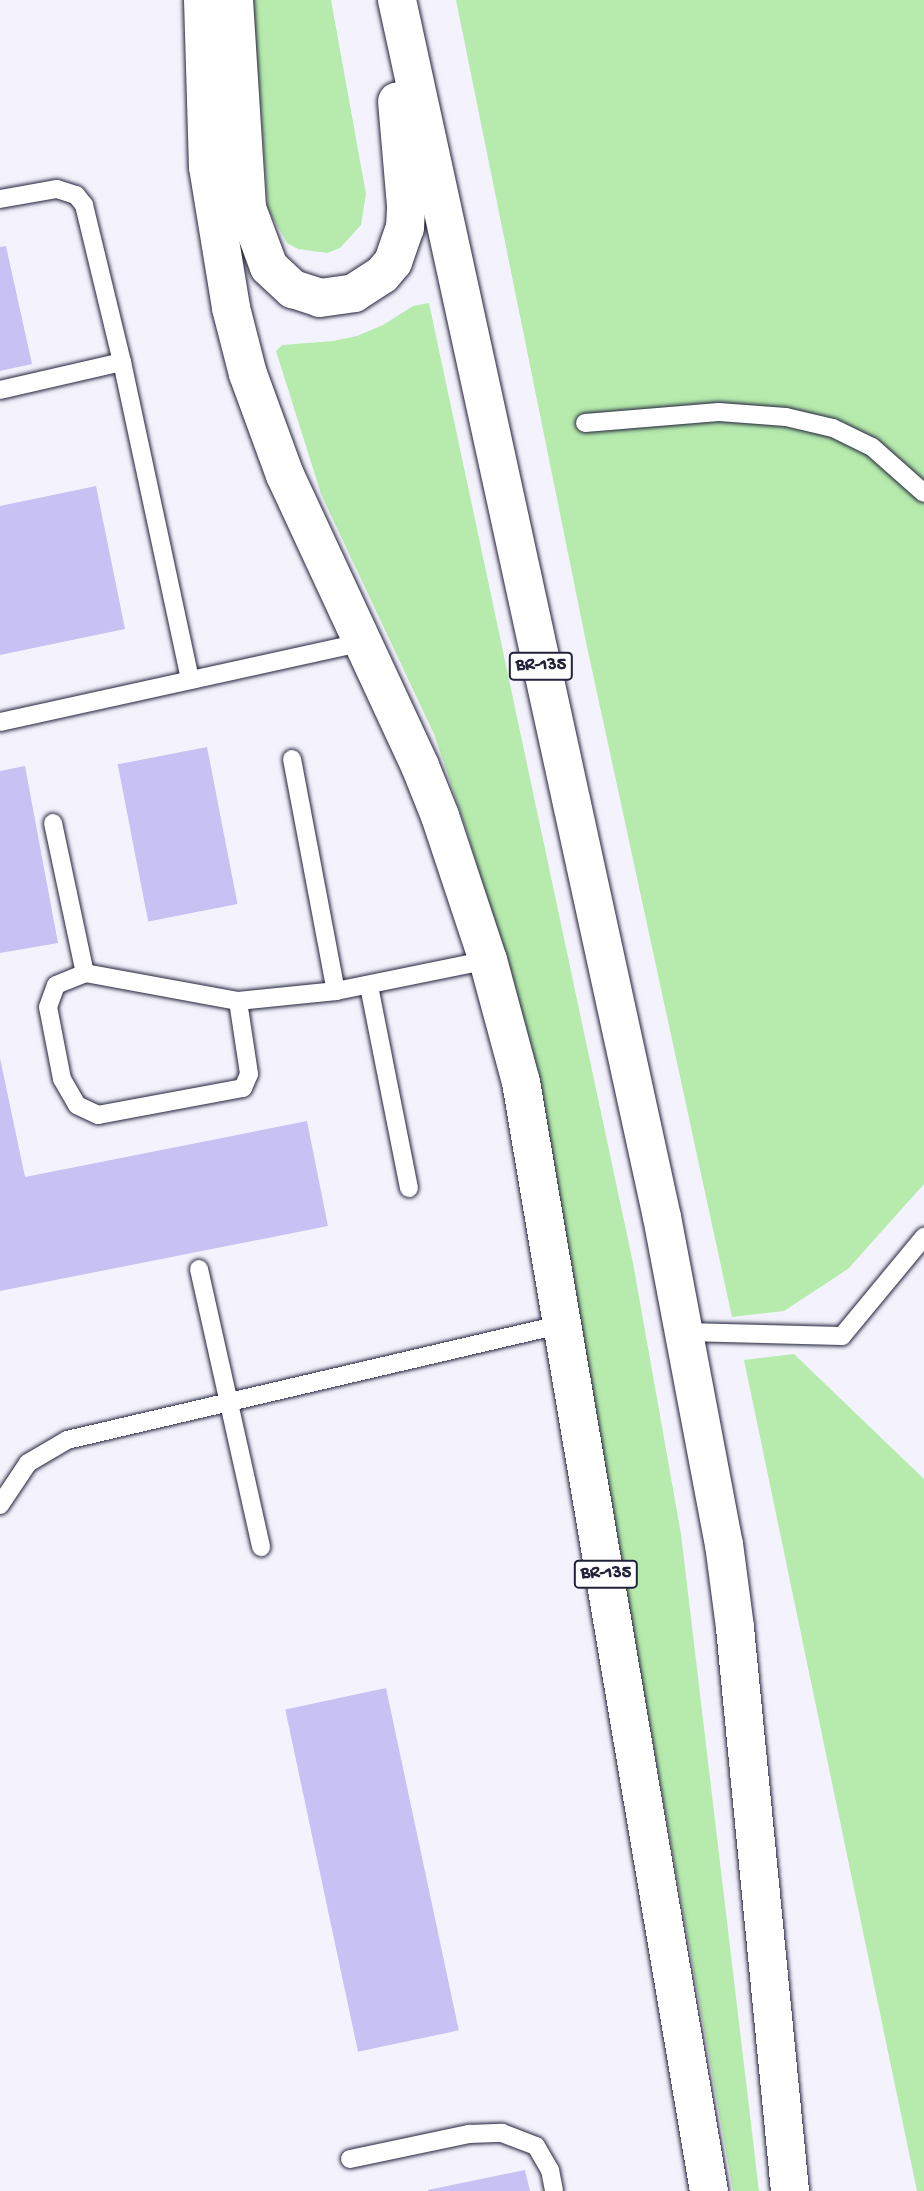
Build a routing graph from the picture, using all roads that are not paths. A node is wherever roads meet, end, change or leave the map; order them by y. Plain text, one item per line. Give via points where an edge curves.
1 (203, 0) edge
2 (234, 0) edge
3 (387, 0) edge
4 (397, 0) edge
5 (0, 199) edge
6 (122, 362) junction
7 (0, 390) edge
8 (585, 423) dead end
9 (924, 493) edge
10 (363, 642) junction
11 (190, 680) junction
12 (0, 722) edge
13 (292, 759) dead end
14 (53, 823) dead end
15 (488, 960) junction
16 (85, 973) junction
17 (369, 986) junction
18 (336, 991) junction
19 (237, 1001) junction
20 (409, 1188) dead end
21 (924, 1237) edge
22 (200, 1269) dead end
23 (563, 1324) junction
24 (685, 1332) junction
25 (227, 1403) junction
26 (0, 1505) edge
27 (261, 1547) dead end
28 (350, 2159) dead end
29 (554, 2191) edge
30 (709, 2191) edge
31 (790, 2191) edge

1 - 10 highway, BR-135 via 208,167 230,308 248,374 285,475
2 - 3 highway via 244,186 252,229 280,280 306,296 320,298 354,293 382,275 397,254 405,228
4 - 24 highway, BR-135
5 - 6 lane via 57,189 76,195 84,205
6 - 7 lane
6 - 11 lane
8 - 9 lane via 719,412 786,417 833,428 872,447
10 - 11 lane
10 - 15 highway, BR-135 via 435,804
11 - 12 lane
13 - 18 lane
14 - 16 lane
15 - 17 lane
15 - 23 highway, BR-135 via 521,1082
16 - 19 lane
16 - 19 lane via 57,985 48,1007 62,1079 77,1105 98,1115 243,1088 249,1074
17 - 18 lane
17 - 20 lane
18 - 19 lane
21 - 24 lane via 842,1336
22 - 25 lane
23 - 25 lane
23 - 30 highway, BR-135
24 - 31 highway, BR-135 via 735,1628
25 - 26 lane via 67,1440 28,1463
25 - 27 lane
28 - 29 lane via 469,2134 502,2133 536,2146 550,2170

